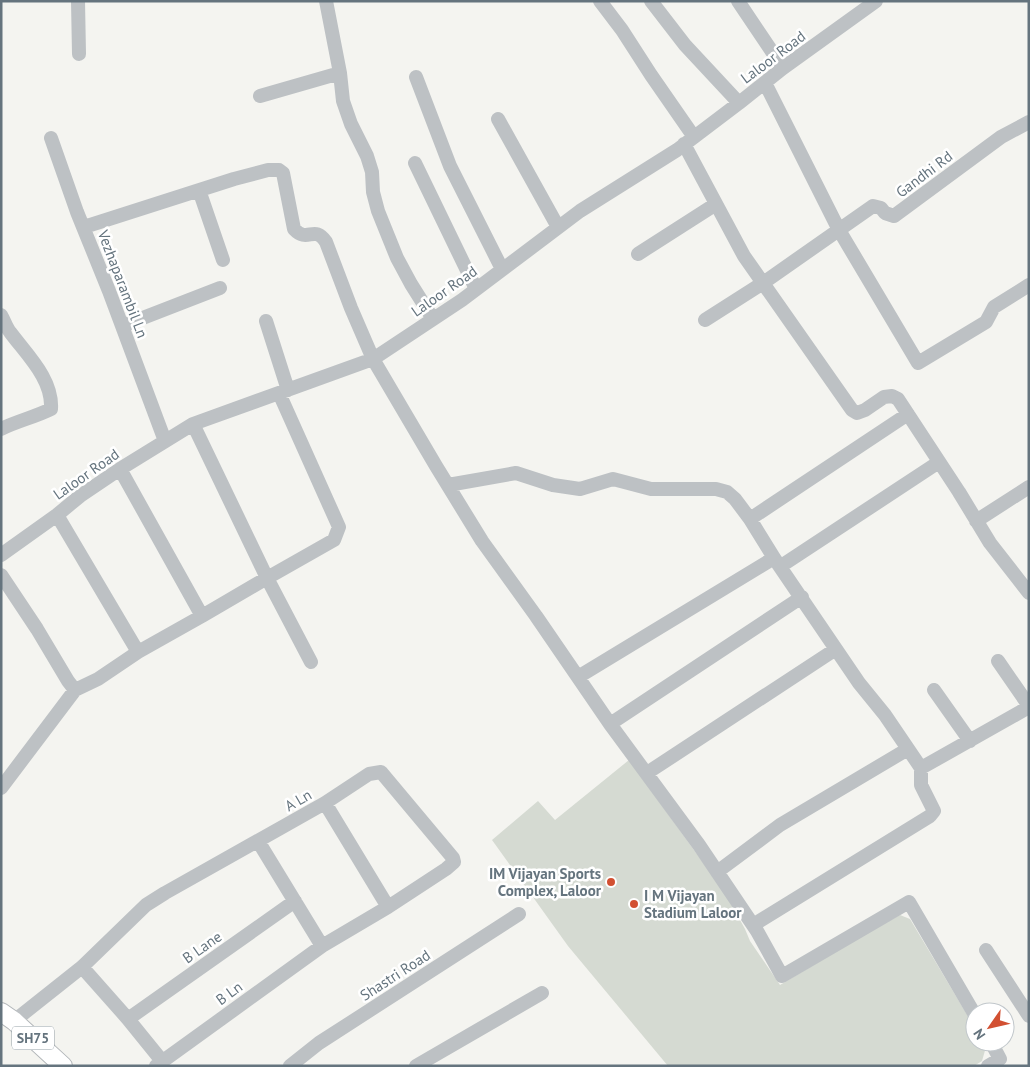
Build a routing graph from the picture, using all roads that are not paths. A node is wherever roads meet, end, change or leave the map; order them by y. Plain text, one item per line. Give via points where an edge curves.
1 (78, 1) edge
2 (326, 1) edge
3 (600, 1) edge
4 (651, 1) edge
5 (738, 1) edge
6 (876, 1) edge
7 (78, 54) dead end
8 (783, 68) junction
9 (340, 73) junction
10 (416, 77) dead end
11 (765, 83) junction
12 (260, 96) dead end
13 (739, 104) junction
14 (498, 119) dead end
15 (1029, 122) edge
16 (50, 138) dead end
17 (689, 140) junction
18 (415, 163) dead end
19 (198, 190) junction
20 (716, 204) junction
21 (558, 227) junction
22 (84, 228) junction
23 (839, 230) junction
24 (638, 254) dead end
25 (223, 260) dead end
26 (502, 269) junction
27 (763, 283) junction
28 (1029, 285) edge
29 (220, 288) dead end
30 (476, 289) junction
31 (1, 315) edge
32 (433, 319) junction
33 (705, 320) dead end
34 (266, 321) dead end
35 (122, 326) junction
36 (5, 332) edge
37 (374, 359) junction
38 (284, 392) junction
39 (908, 414) junction
40 (193, 424) junction
41 (1, 429) edge
42 (164, 441) junction
43 (939, 462) junction
44 (120, 469) junction
45 (448, 485) junction
46 (1029, 487) edge
47 (57, 515) junction
48 (750, 519) junction
49 (976, 521) junction
50 (1, 556) edge
51 (777, 562) junction
52 (1, 575) edge
53 (267, 578) junction
54 (1029, 593) edge
55 (802, 598) junction
56 (202, 616) junction
57 (836, 649) junction
58 (138, 652) junction
59 (998, 661) dead end
60 (310, 662) dead end
61 (578, 678) junction
62 (74, 690) junction
63 (934, 690) dead end
64 (1029, 707) edge
65 (610, 724) junction
66 (970, 740) junction
67 (908, 749) junction
68 (921, 768) junction
69 (647, 773) junction
70 (1, 788) edge
71 (325, 803) junction
72 (258, 841) junction
73 (717, 872) junction
74 (295, 902) junction
75 (388, 907) junction
76 (519, 914) dead end
77 (753, 925) junction
78 (322, 946) junction
79 (986, 950) dead end
80 (82, 967) junction
81 (542, 993) dead end
82 (967, 1002) edge
83 (1029, 1016) edge
84 (6, 1018) edge
85 (128, 1019) junction
86 (996, 1052) edge
87 (159, 1064) edge
88 (63, 1066) edge
89 (290, 1066) edge
90 (416, 1066) edge
91 (988, 1066) edge

1 - 7 street
2 - 9 street
3 - 17 street via 651,75
4 - 13 street via 685,45
5 - 8 street
6 - 8 street, Laloor Road
8 - 11 street, Laloor Road
9 - 12 street
9 - 32 street via 343,101 372,172 378,211 397,258
10 - 26 street via 450,166
11 - 13 street, Laloor Road
11 - 23 street
13 - 17 street, Laloor Road
14 - 21 street
15 - 23 street, Gandhi Rd via 1001,138 894,216 873,206
16 - 22 street, Vezhaparambil Ln
17 - 20 street
17 - 21 street, Laloor Road
18 - 30 street
19 - 22 street
19 - 25 street
19 - 37 street via 268,170 283,173 294,229 304,236 316,233 326,242
20 - 24 street
20 - 27 street via 744,256
21 - 26 street, Laloor Road
22 - 35 street, Vezhaparambil Ln
23 - 27 street
23 - 28 street via 918,363 986,322 994,307
26 - 30 street, Laloor Road
27 - 33 street
27 - 39 street via 852,410 857,413 892,396
29 - 35 street
30 - 32 street, Laloor Road
31 - 36 street
32 - 37 street, Laloor Road
34 - 38 street
35 - 42 street, Vezhaparambil Ln
36 - 41 street via 39,370 52,402 51,409 42,414
37 - 38 street, Laloor Road
37 - 45 street
38 - 40 street, Laloor Road
38 - 53 street via 339,527 334,540
39 - 43 street
39 - 48 street
40 - 42 street, Laloor Road
40 - 53 street
42 - 44 street, Laloor Road
43 - 49 street
43 - 51 street
44 - 47 street, Laloor Road
44 - 56 street
45 - 48 street via 516,473 553,485 580,489 613,479 651,489 716,489 727,492
45 - 61 street via 482,541
46 - 49 street
47 - 50 street, Laloor Road
47 - 58 street
48 - 51 street
49 - 54 street
51 - 55 street
51 - 61 street
52 - 62 street
53 - 56 street
53 - 60 street
55 - 57 street
55 - 65 street
56 - 58 street
57 - 67 street
57 - 69 street
58 - 62 street via 98,680
59 - 64 street
61 - 65 street
62 - 70 street
63 - 66 street
64 - 66 street
65 - 69 street
66 - 68 street
67 - 68 street
67 - 73 street via 780,825
68 - 77 street via 921,785 934,811 930,816
69 - 73 street
71 - 72 street, A Ln
71 - 75 street
71 - 75 street, A Ln via 369,774 381,772 453,858 454,862 446,869
72 - 74 street
72 - 80 street, A Ln via 146,905
73 - 77 street
74 - 78 street
74 - 85 street, B Lane
75 - 78 street, A Ln
76 - 89 street, Shastri Road
77 - 82 street via 782,976 909,902
78 - 87 street, B Ln
79 - 83 street
80 - 84 street, A Ln
80 - 85 street
81 - 90 street
84 - 88 main road, SH75
85 - 87 street
86 - 91 street via 1000,1059

